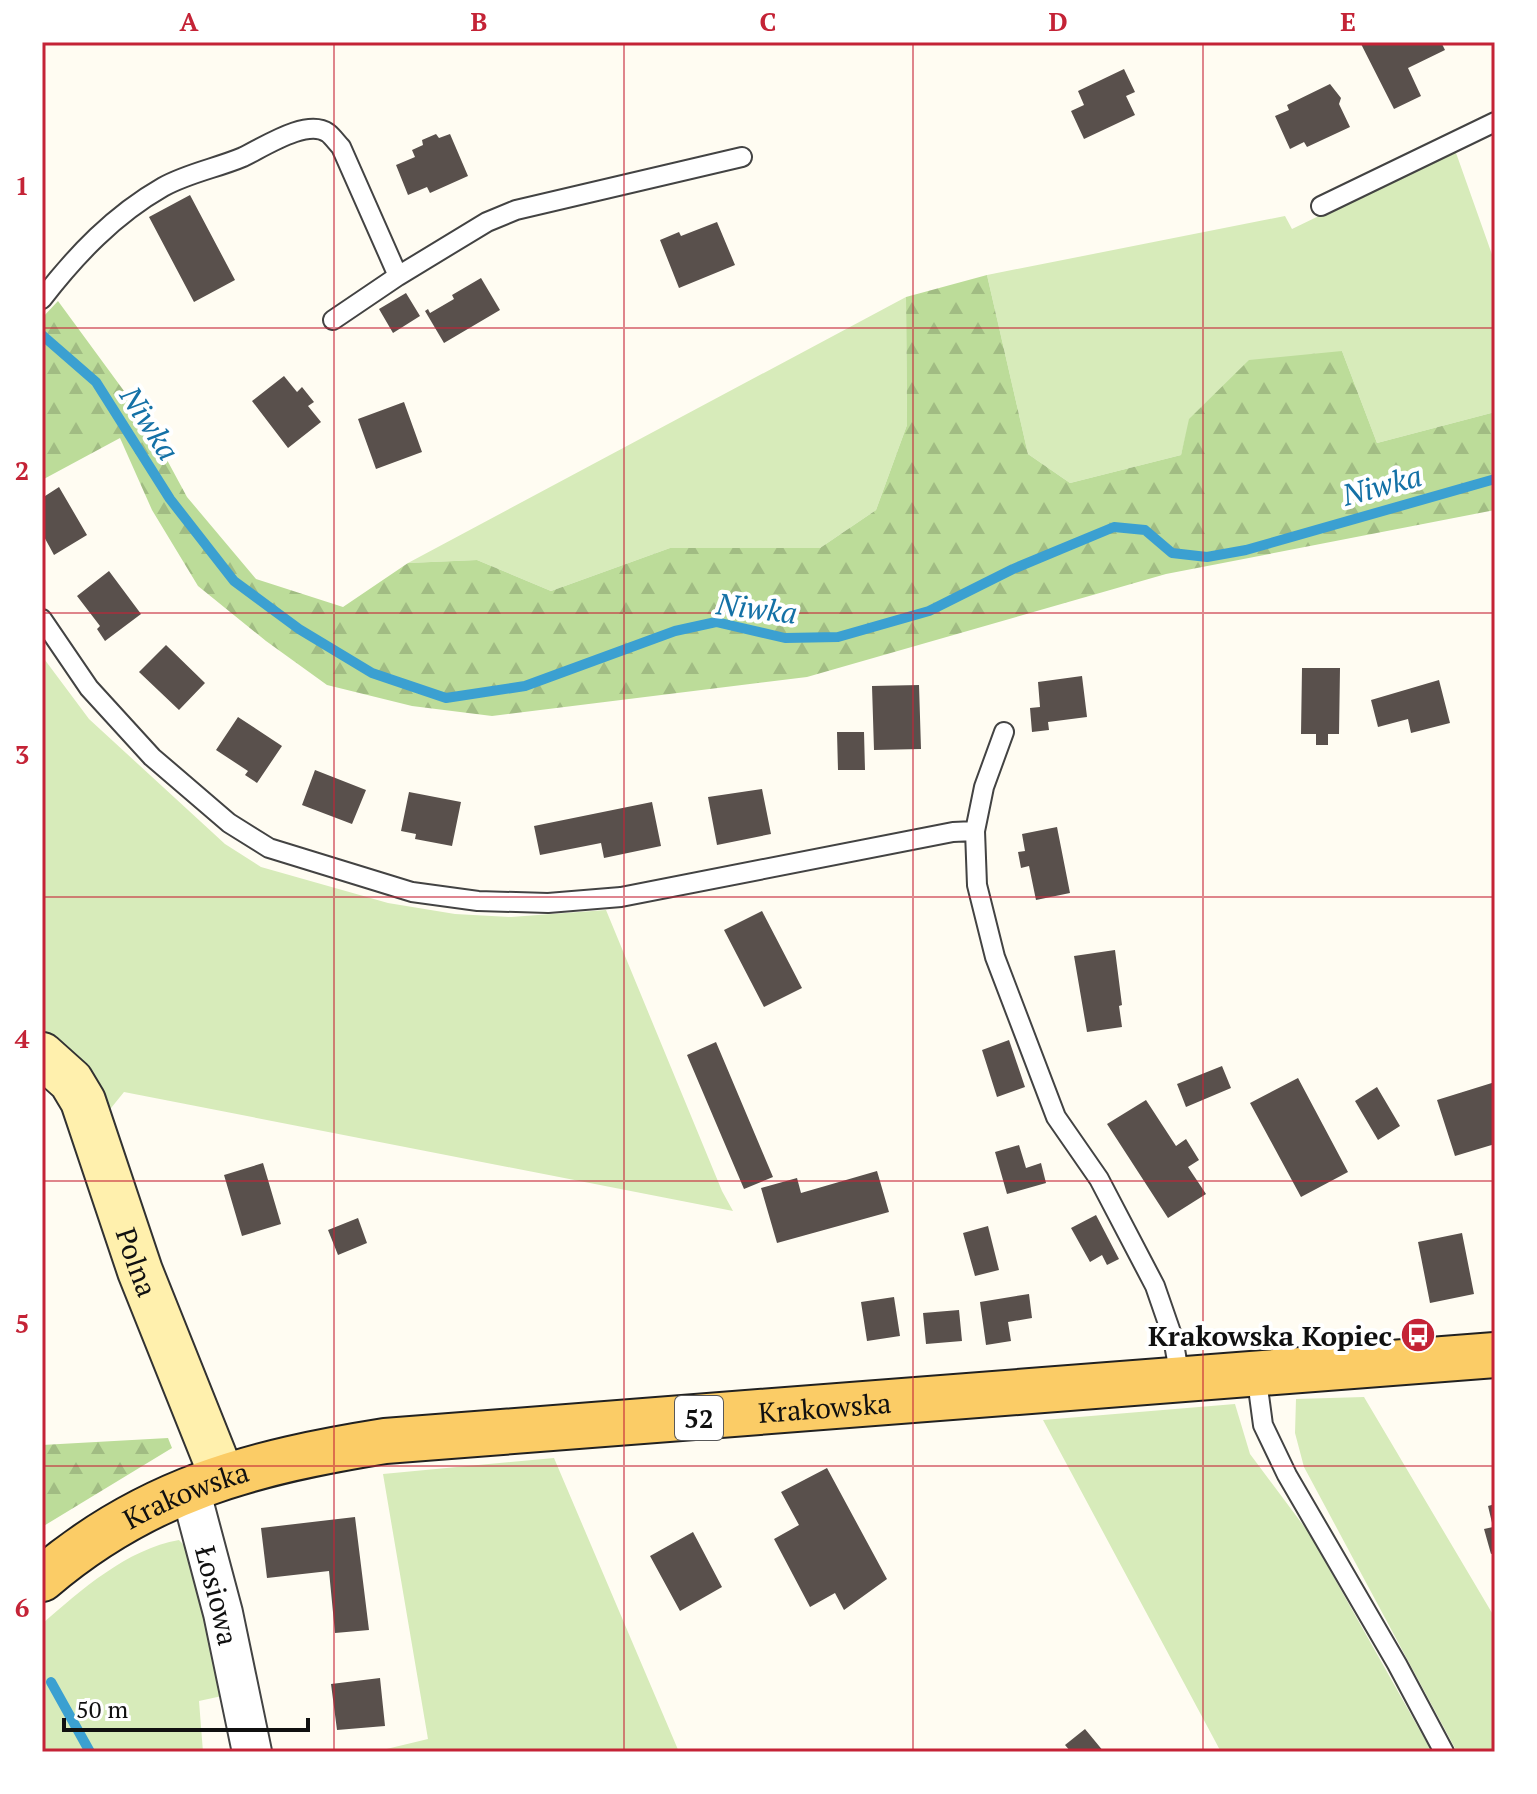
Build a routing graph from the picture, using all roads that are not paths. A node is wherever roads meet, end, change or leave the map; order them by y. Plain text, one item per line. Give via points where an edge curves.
1 (1495, 122) edge
2 (742, 157) dead end
3 (1321, 206) dead end
4 (398, 276) junction
5 (42, 299) edge
6 (333, 320) dead end
7 (42, 619) edge
8 (1004, 732) dead end
9 (975, 831) junction
10 (42, 1055) edge
11 (1495, 1355) edge
12 (1256, 1373) junction
13 (1180, 1378) junction
14 (206, 1483) junction
15 (42, 1579) edge
16 (252, 1752) edge
17 (1444, 1752) edge

1 - 3 lane
2 - 4 lane via 516,210
4 - 5 lane via 341,147 327,132 313,128 164,187 93,240
4 - 6 lane
7 - 9 lane via 99,699 152,757 229,823 269,848 412,892 548,903 621,897
8 - 9 lane
9 - 13 lane via 977,885 995,957 1056,1117 1099,1179 1155,1286
10 - 14 street, Polna via 71,1081 83,1101
11 - 12 main road, Krakowska / 52
12 - 13 main road, Krakowska / 52
12 - 17 lane via 1263,1425 1287,1475
13 - 14 main road, Krakowska / 52 via 414,1437 296,1456
14 - 15 main road, Krakowska / 52 via 114,1527
14 - 16 street, Łosiowa via 226,1629

